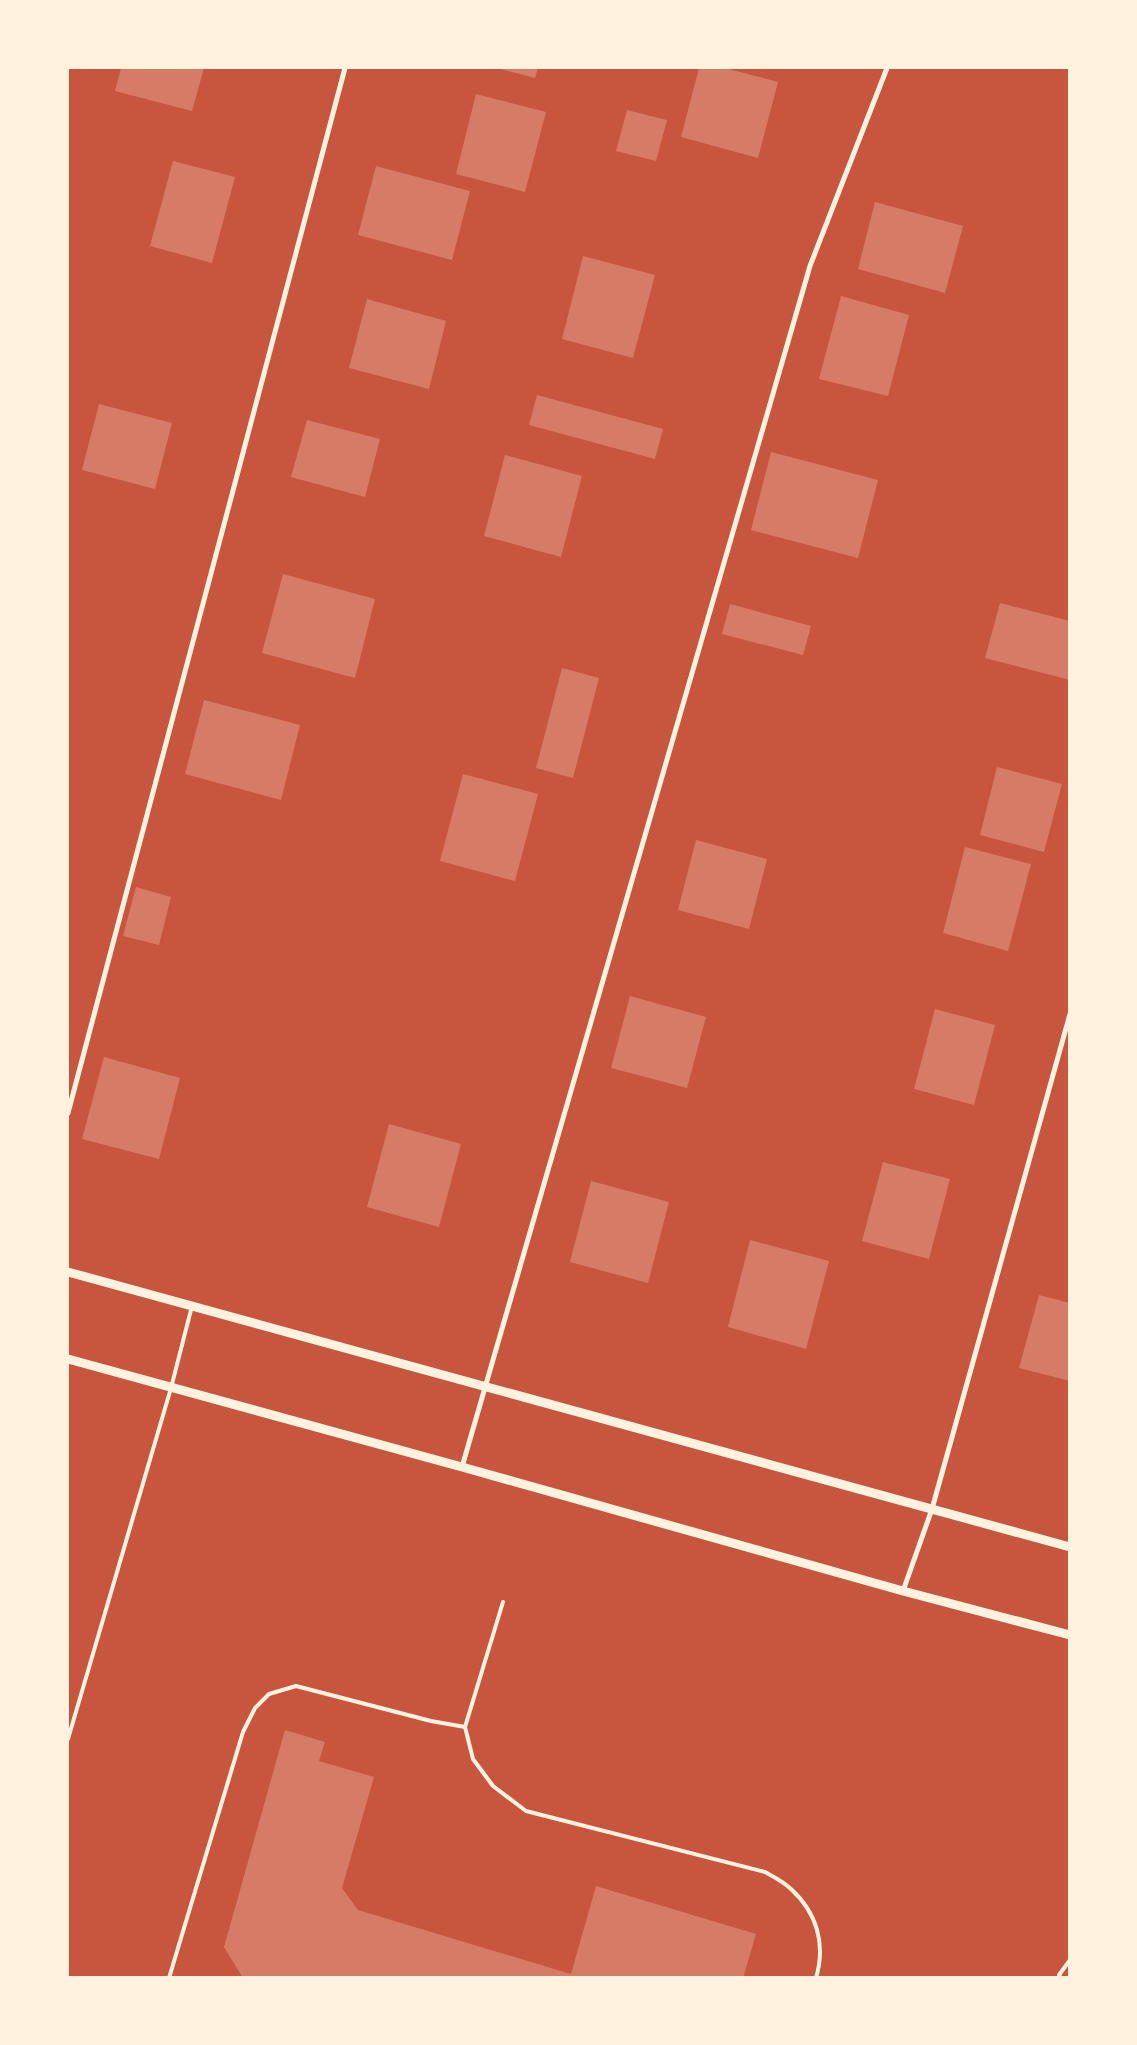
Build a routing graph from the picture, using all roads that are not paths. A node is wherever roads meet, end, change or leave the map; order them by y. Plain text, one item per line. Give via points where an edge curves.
1 (345, 68) edge
2 (887, 68) edge
3 (1070, 1014) edge
4 (68, 1113) edge
5 (68, 1272) edge
6 (192, 1306) junction
7 (68, 1359) edge
8 (485, 1386) junction
9 (171, 1388) junction
10 (462, 1467) junction
11 (932, 1509) junction
12 (1070, 1547) edge
13 (903, 1591) junction
14 (504, 1602) dead end
15 (1070, 1635) edge
16 (465, 1727) junction
17 (68, 1739) edge
18 (1070, 1960) edge
19 (169, 1978) edge
20 (816, 1978) edge
21 (1061, 1978) edge

1 - 4 street
2 - 8 street via 810,266
3 - 11 street
5 - 6 street
6 - 8 street
6 - 9 lane
7 - 9 street
8 - 10 street
8 - 11 street
9 - 10 street
9 - 17 lane
10 - 13 street
11 - 12 street
11 - 13 street
13 - 15 street
14 - 16 lane
16 - 19 lane via 296,1686 269,1694 254,1708 243,1732
16 - 20 lane via 473,1759 493,1786 526,1810 765,1872 790,1888 809,1908 819,1934 820,1963
18 - 21 lane via 1059,1975

